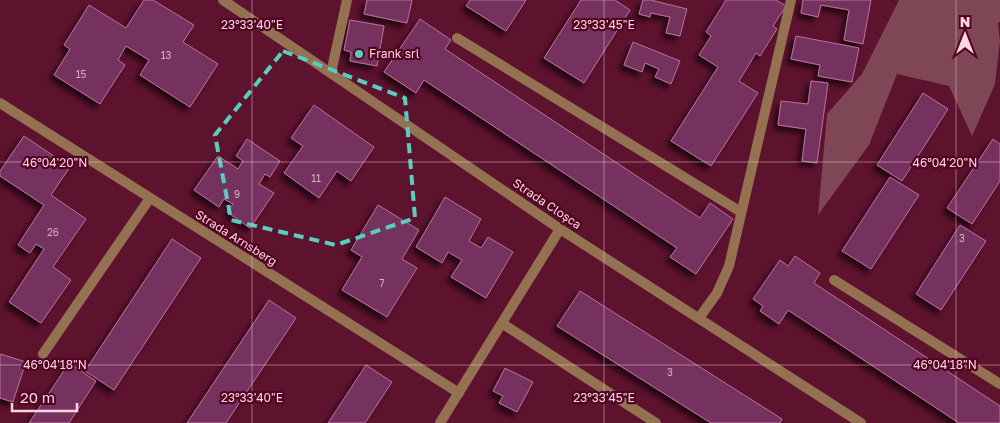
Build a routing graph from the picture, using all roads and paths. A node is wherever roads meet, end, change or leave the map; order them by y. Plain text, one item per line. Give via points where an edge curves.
1 (223, 0) edge
2 (348, 0) edge
3 (791, 0) edge
4 (457, 38) dead end
5 (331, 73) junction
6 (0, 103) edge
7 (150, 198) junction
8 (741, 212) junction
9 (560, 229) junction
10 (834, 280) dead end
11 (699, 318) junction
12 (503, 324) junction
13 (43, 354) dead end
14 (1000, 384) edge
15 (459, 393) junction
16 (440, 423) edge
17 (656, 423) edge
18 (861, 423) edge

1 - 5 street, Strada Cloșca
2 - 5 street
3 - 8 street
4 - 8 street
5 - 9 street, Strada Cloșca
6 - 7 street, Strada Arnsberg
7 - 13 street
7 - 15 street, Strada Arnsberg
8 - 11 street via 729,266 717,293
9 - 11 street, Strada Cloșca
9 - 12 street
10 - 14 street
11 - 18 street, Strada Cloșca
12 - 15 street
12 - 17 street
15 - 16 street

